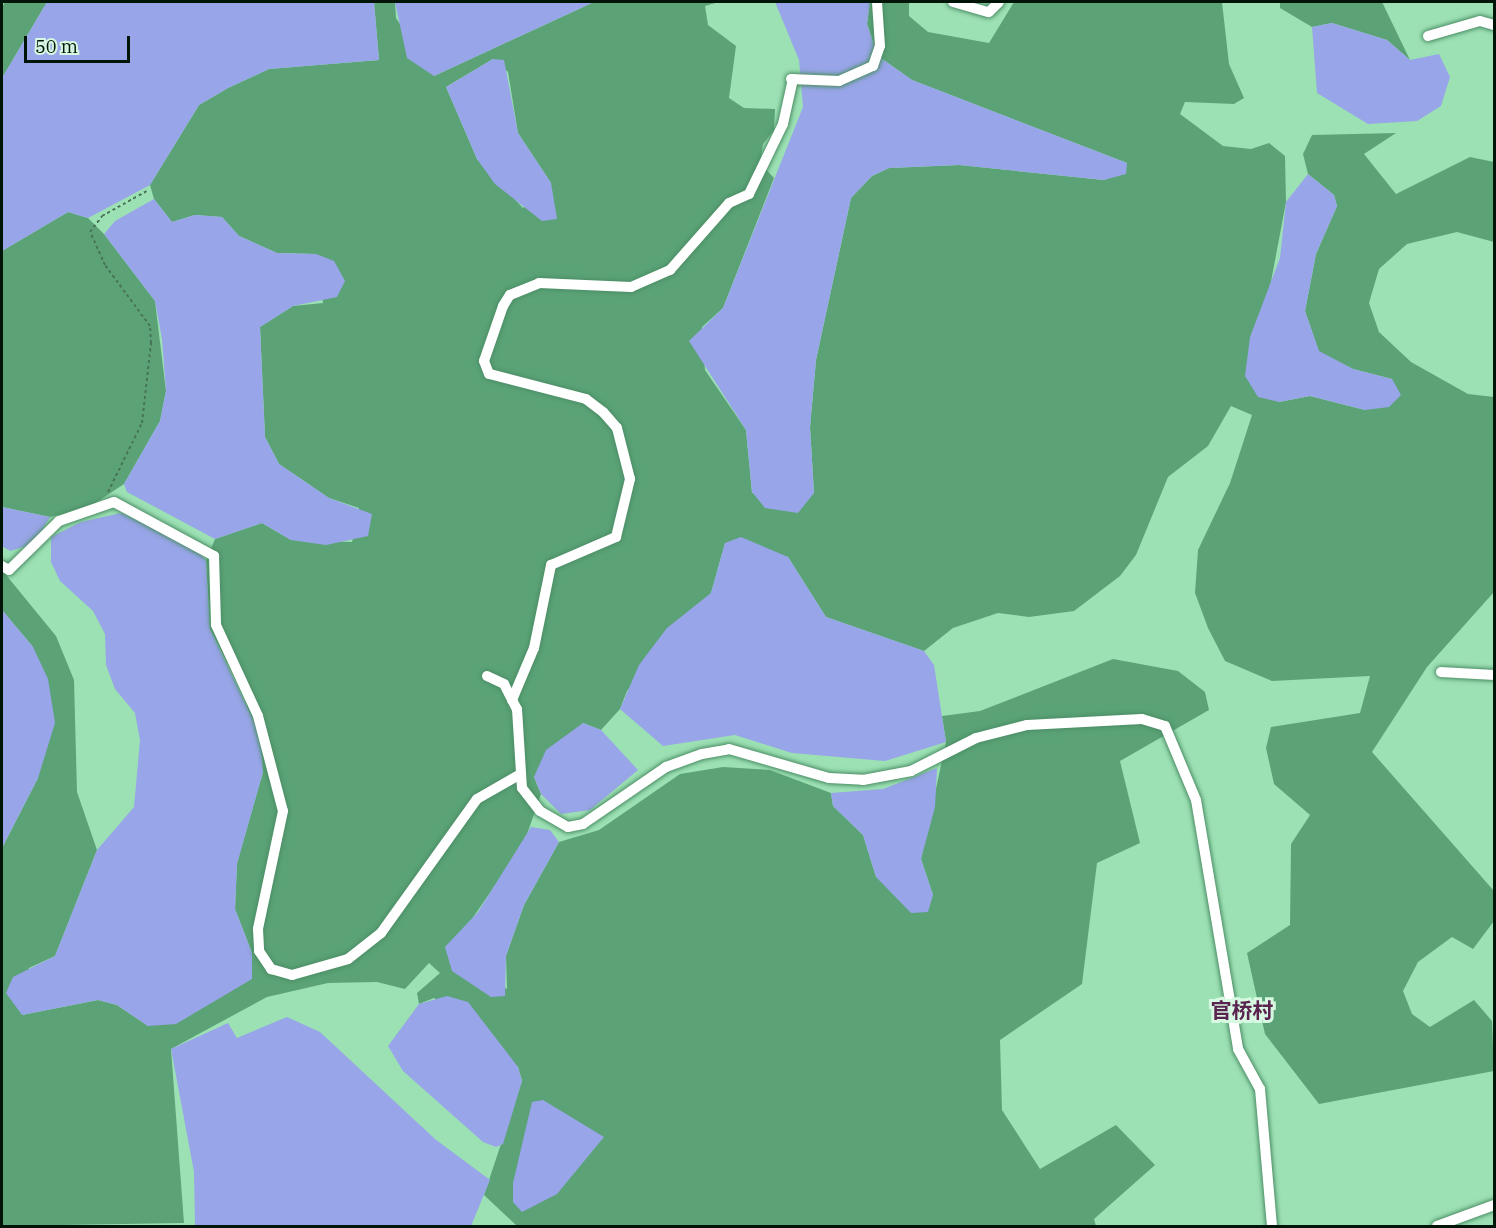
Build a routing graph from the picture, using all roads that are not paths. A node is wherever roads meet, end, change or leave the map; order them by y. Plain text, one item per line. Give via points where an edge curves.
1 (877, 2) edge
2 (953, 2) edge
3 (999, 2) edge
4 (1494, 26) edge
5 (1428, 36) dead end
6 (2, 566) edge
7 (1441, 672) dead end
8 (1494, 675) edge
9 (486, 676) dead end
10 (512, 700) junction
11 (519, 775) junction
12 (1494, 1205) edge
13 (1272, 1227) edge
14 (1437, 1227) edge

1 - 10 street via 880,46 873,66 839,81 791,79 783,124 749,194 729,203 670,270 631,287 539,283 510,295 503,306 484,361 489,374 586,399 617,428 630,480 616,537 551,565 534,648
2 - 3 street via 988,12
4 - 5 street via 1480,21
6 - 11 street via 9,570 59,521 102,505 120,503 214,556 216,625 258,716 283,811 258,929 259,951 271,969 292,975 348,959 381,933 477,799
7 - 8 street
9 - 10 street via 504,684
10 - 11 street via 521,736
11 - 13 street via 540,811 568,827 583,824 666,766 711,752 729,749 830,778 863,780 911,771 976,738 1027,724 1158,721 1173,736 1196,800 1238,1049 1260,1089
12 - 14 street

